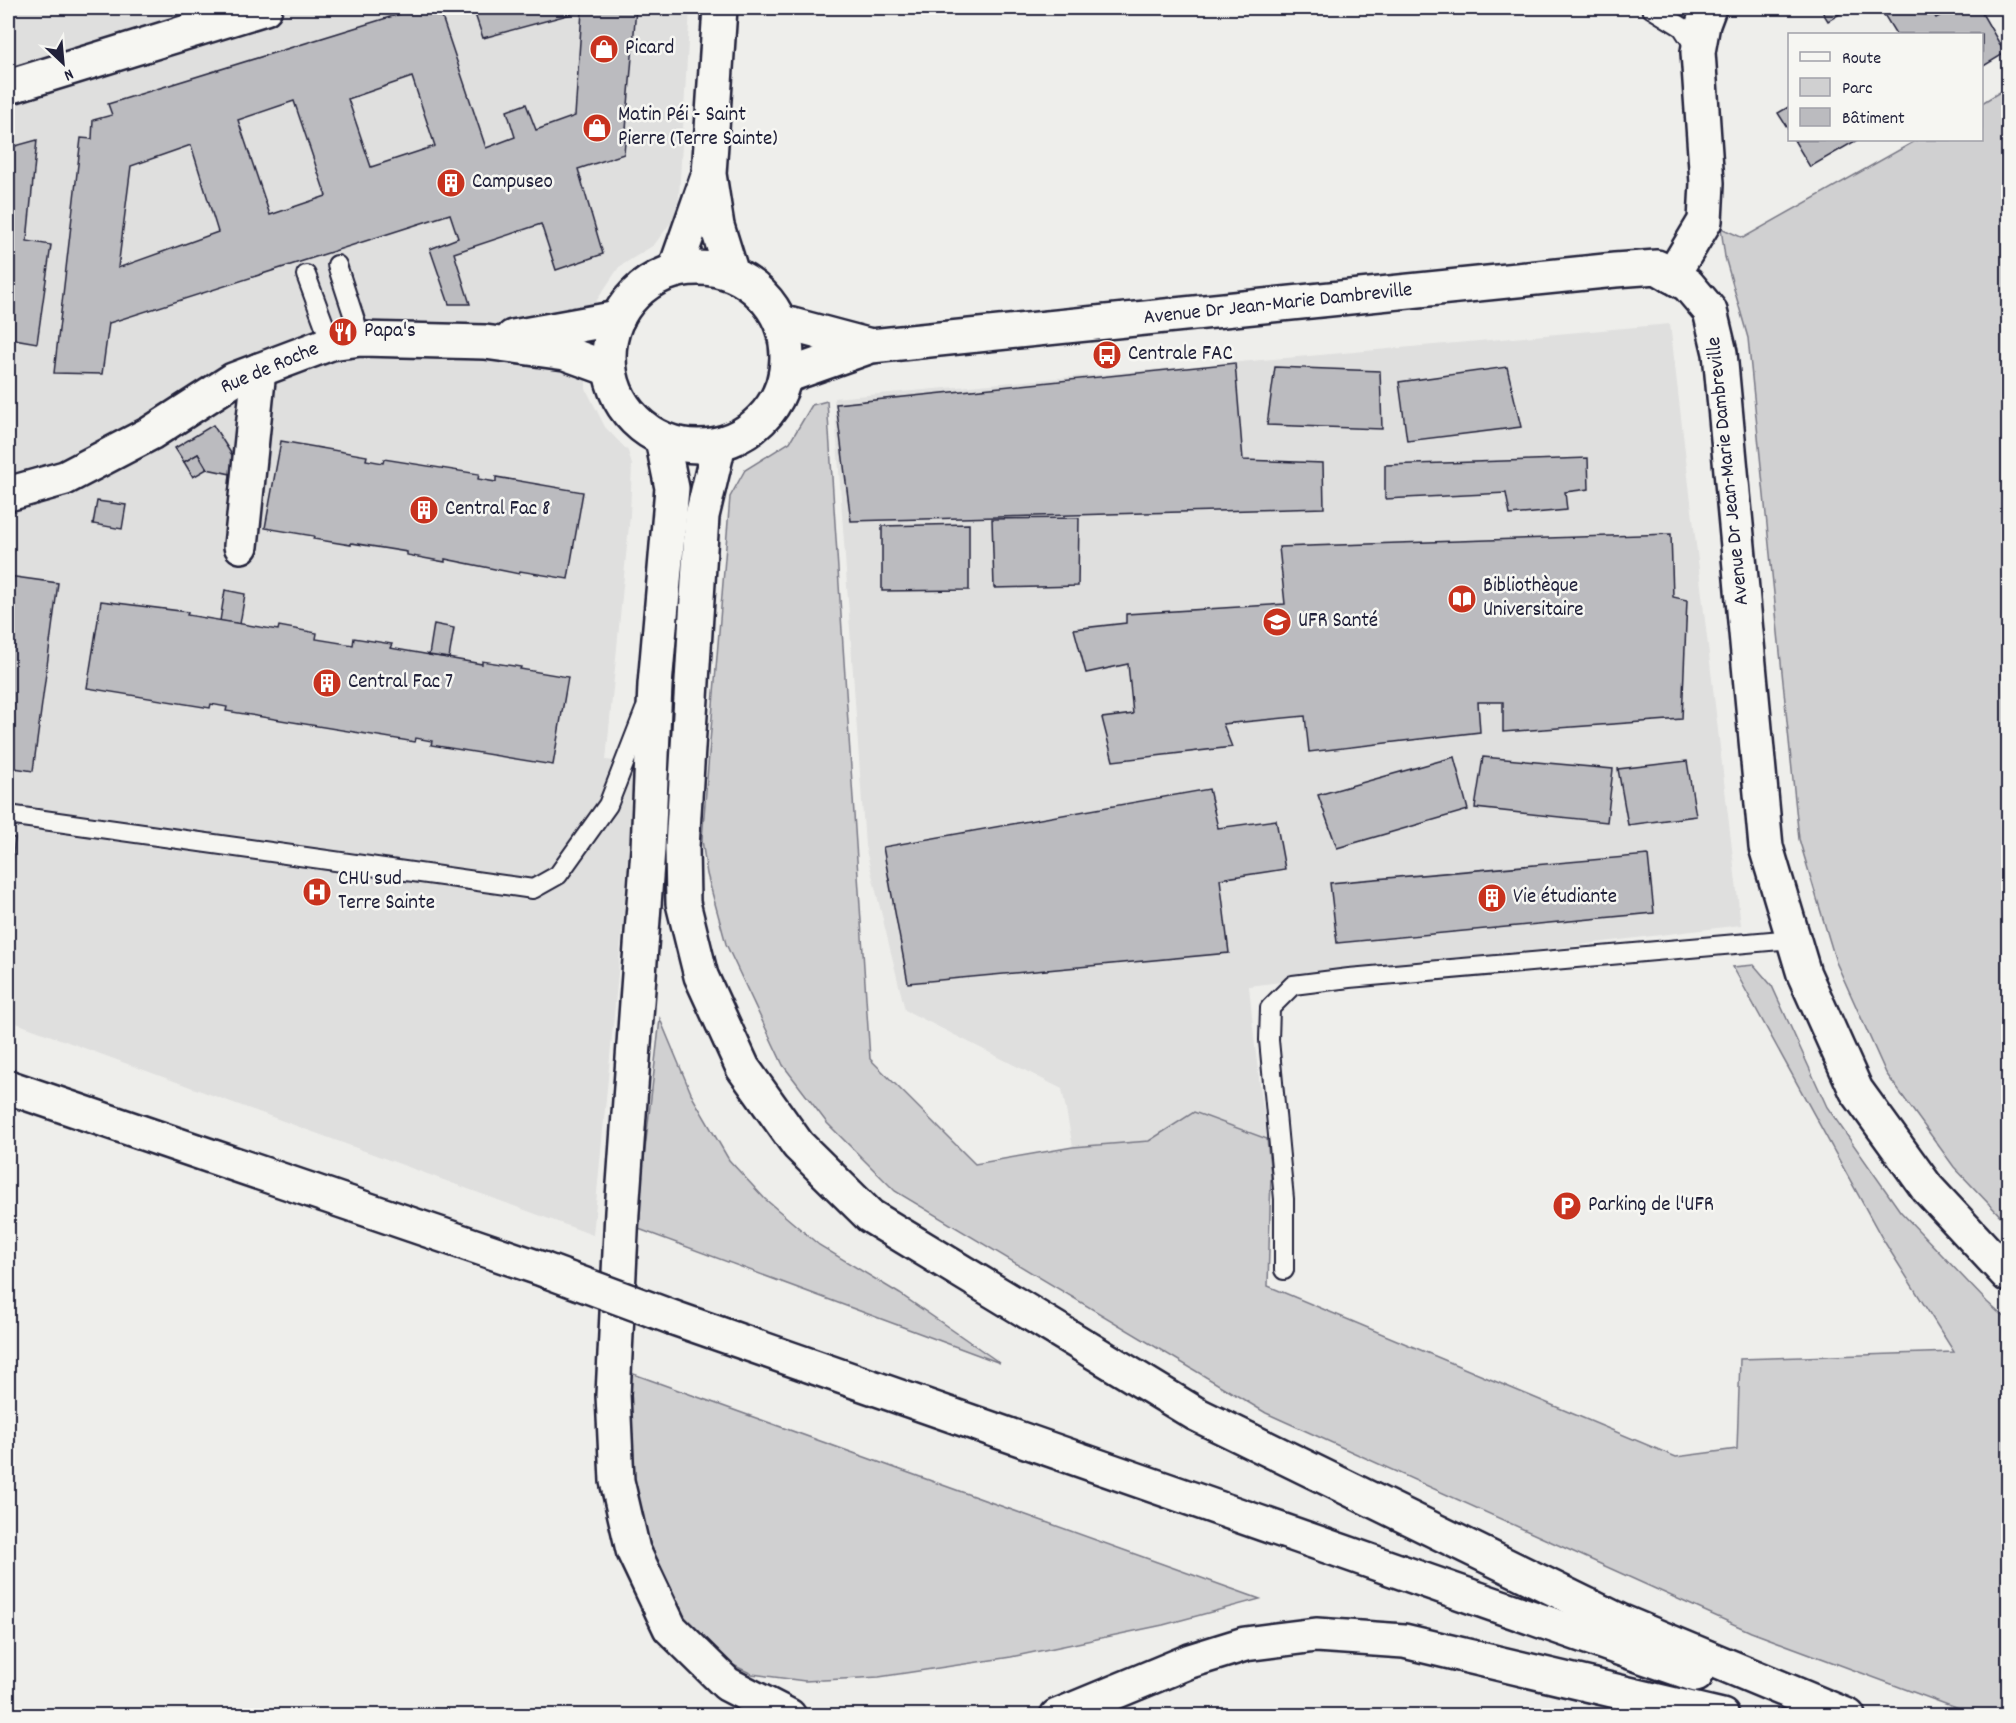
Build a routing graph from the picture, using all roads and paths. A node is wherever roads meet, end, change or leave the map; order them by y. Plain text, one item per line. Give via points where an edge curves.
1 (261, 8) edge
2 (720, 8) edge
3 (1651, 8) edge
4 (1709, 8) edge
5 (1698, 52) junction
6 (8, 87) edge
7 (709, 174) junction
8 (337, 266) dead end
9 (675, 270) junction
10 (732, 274) junction
11 (306, 275) dead end
12 (1672, 276) junction
13 (618, 318) junction
14 (781, 322) junction
15 (346, 341) junction
16 (485, 342) junction
17 (871, 346) junction
18 (609, 369) junction
19 (259, 370) junction
20 (786, 376) junction
21 (662, 439) junction
22 (719, 444) junction
23 (8, 494) edge
24 (241, 546) dead end
25 (655, 685) junction
26 (8, 815) edge
27 (1793, 939) junction
28 (8, 1087) edge
29 (1284, 1270) dead end
30 (2008, 1275) edge
31 (789, 1716) edge
32 (1057, 1716) edge
33 (1722, 1716) edge
34 (1814, 1716) edge
35 (1848, 1716) edge

1 - 6 main road
2 - 7 main road
3 - 5 lane via 1682,27
4 - 5 main road
5 - 12 main road via 1707,183 1705,221
7 - 9 main road
7 - 10 main road via 717,226
8 - 15 lane
9 - 10 main road via 704,268
9 - 13 main road via 652,280 632,296
10 - 14 main road via 752,285
11 - 15 lane
12 - 17 main road, Avenue Dr Jean-Marie Dambreville via 1657,267 1615,270
12 - 27 main road, Avenue Dr Jean-Marie Dambreville via 1688,285 1710,311 1720,353 1766,847
13 - 16 main road, Rue de Roche
13 - 18 main road via 609,342
14 - 17 main road, Avenue Dr Jean-Marie Dambreville
14 - 20 main road via 787,349
15 - 16 main road, Rue de Roche
15 - 19 main road, Rue de Roche
16 - 18 main road, Rue de Roche via 565,353
17 - 20 main road, Avenue Dr Jean-Marie Dambreville
18 - 21 main road via 618,398 630,414
19 - 23 main road, Rue de Roche via 233,380 151,433 65,478
19 - 24 main road
20 - 22 main road via 777,399 762,419 742,435
21 - 22 main road via 681,445
21 - 25 main road via 672,488
22 - 35 main road via 702,516 682,847 683,903 701,976 743,1068 798,1145 870,1216 1196,1414 1620,1621
25 - 26 lane via 608,805 558,875 533,889
25 - 31 main road via 613,1395 617,1481 633,1550 670,1628 727,1684
27 - 29 lane via 1293,985 1270,1008 1269,1040 1284,1199
27 - 30 main road, Avenue Dr Jean-Marie Dambreville via 1804,974 1856,1090 1927,1188
28 - 34 main road, bridge via 542,1269
32 - 33 main road via 1190,1661 1245,1644 1316,1635 1404,1641

